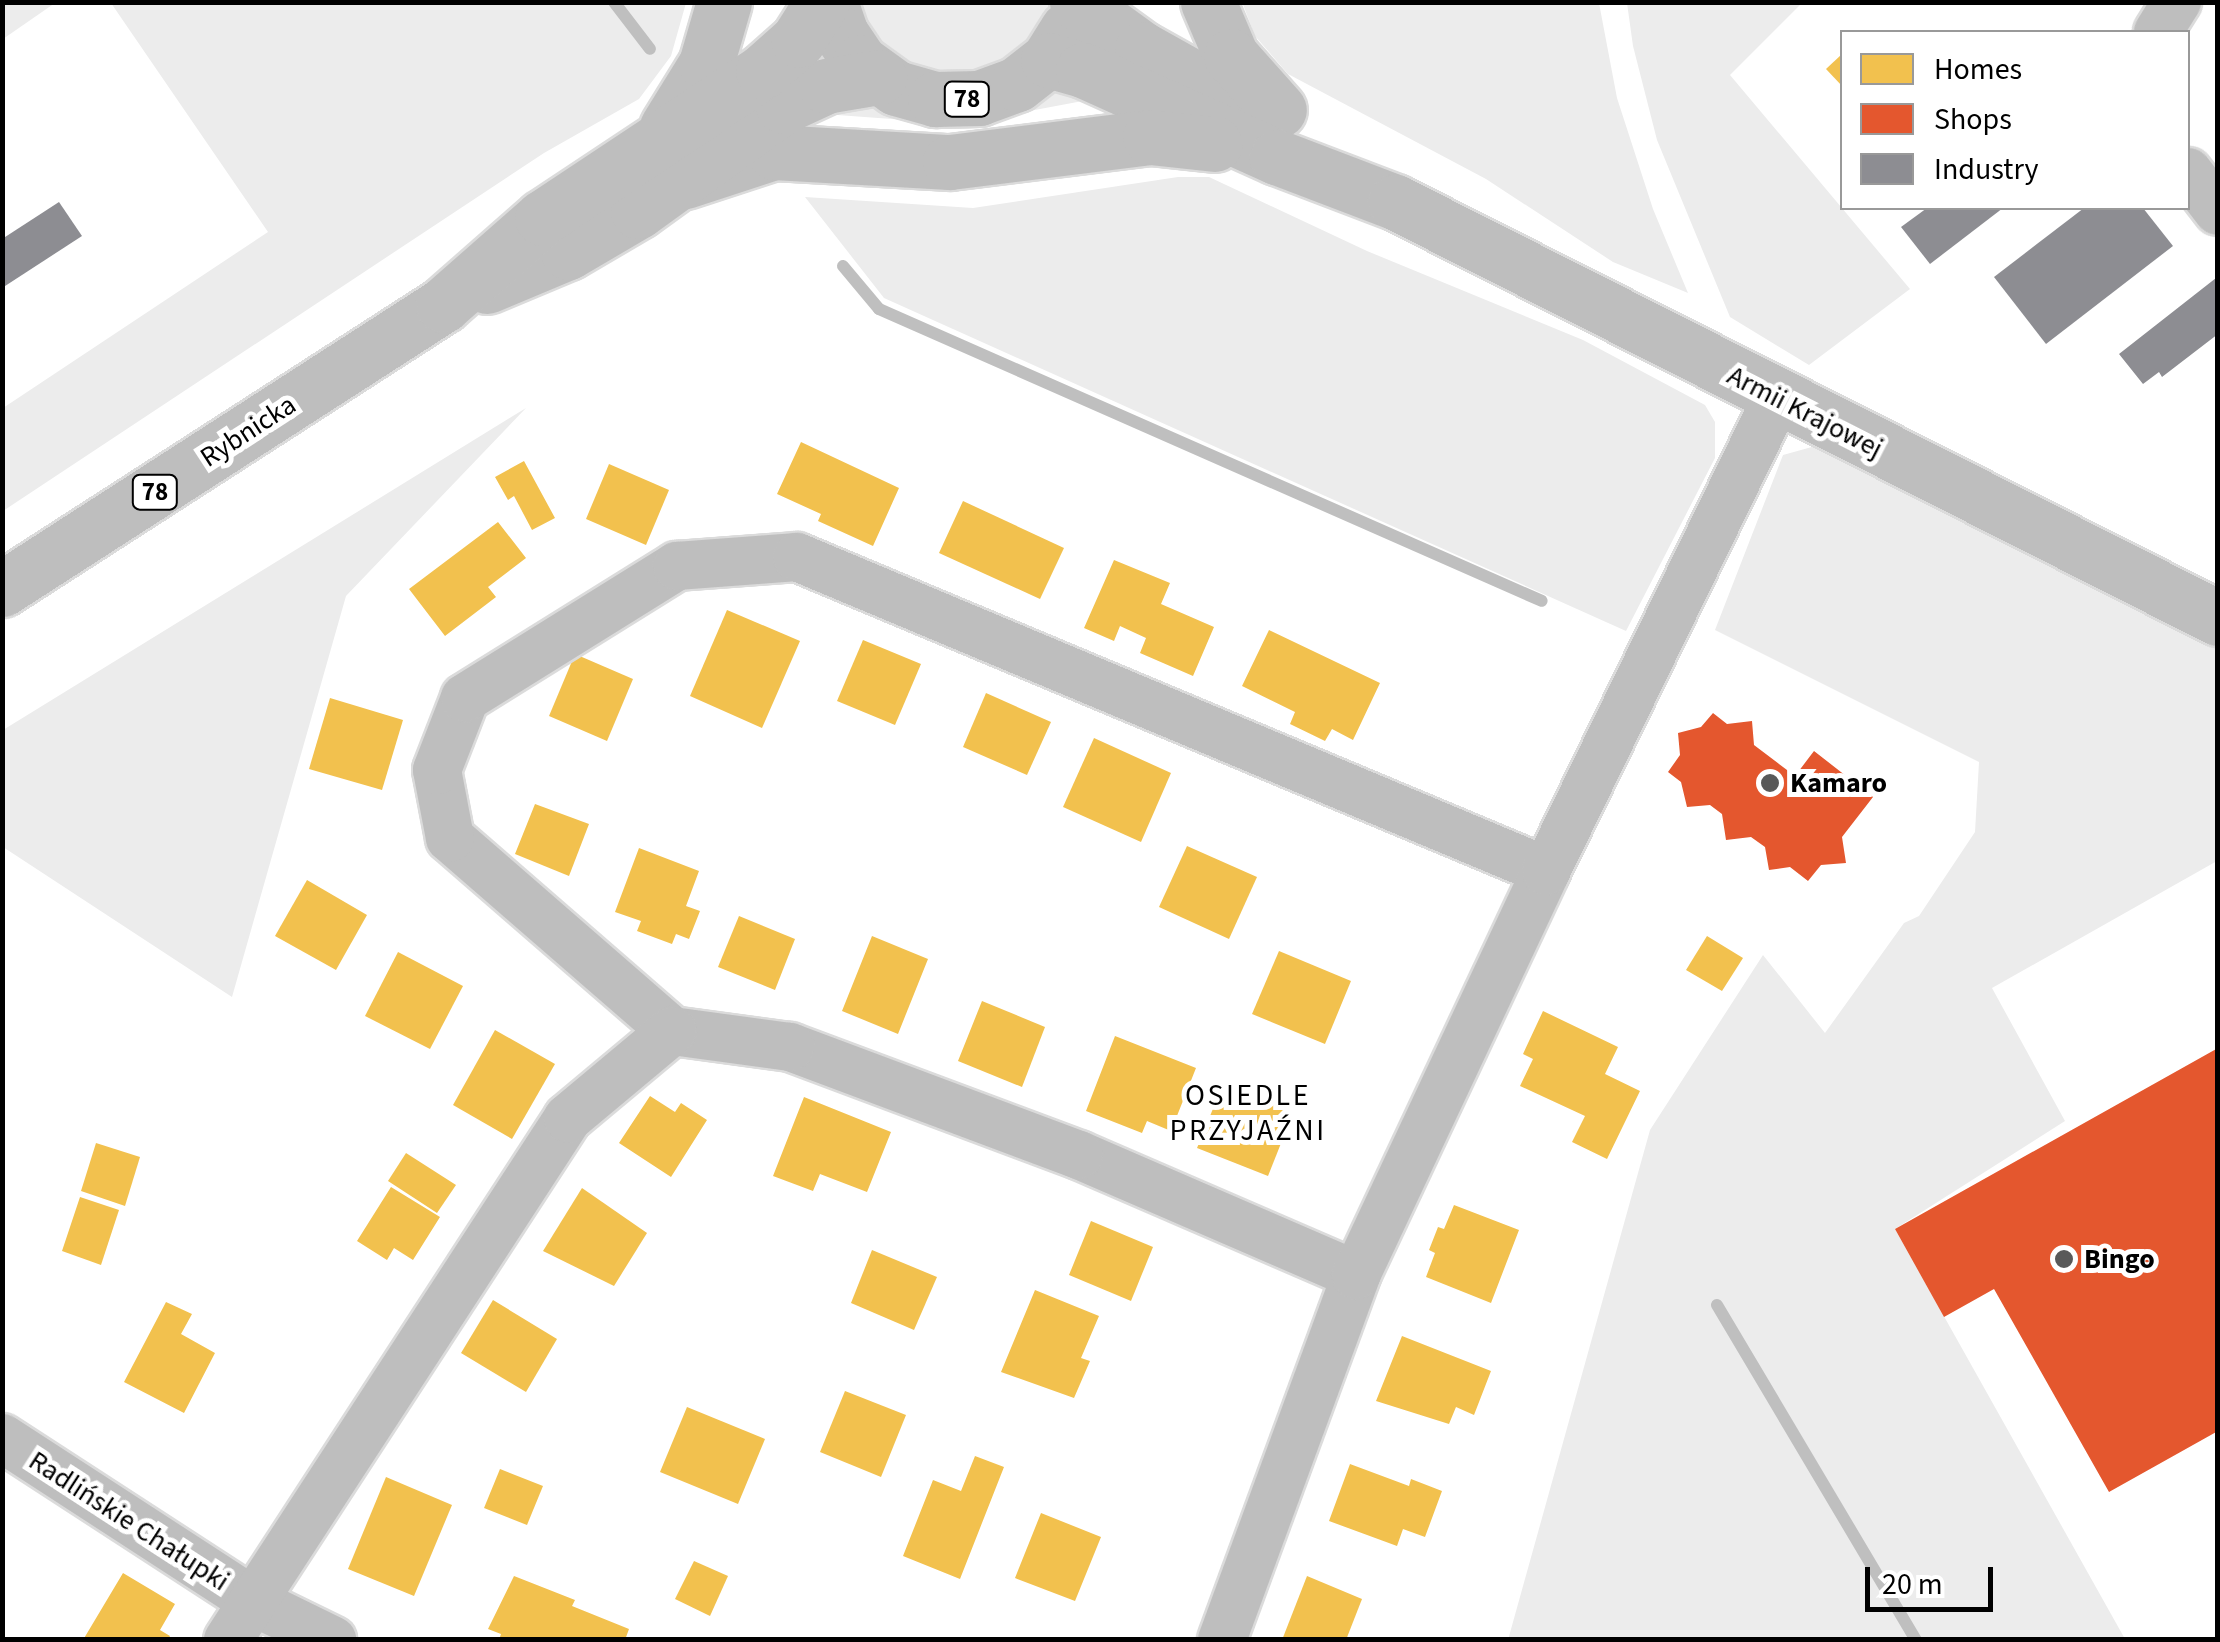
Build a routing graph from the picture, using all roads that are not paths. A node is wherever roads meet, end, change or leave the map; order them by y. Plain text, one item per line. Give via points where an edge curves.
1 (724, 2) edge
2 (822, 2) edge
3 (830, 2) edge
4 (1077, 2) edge
5 (1208, 2) edge
6 (2177, 2) edge
7 (2159, 30) edge
8 (1048, 60) junction
9 (879, 77) junction
10 (1299, 153) junction
11 (671, 162) junction
12 (2190, 175) edge
13 (2218, 211) edge
14 (1777, 398) junction
15 (11, 578) edge
16 (2218, 618) edge
17 (1546, 871) junction
18 (672, 1031) junction
19 (1356, 1275) junction
20 (2, 1438) edge
21 (242, 1621) edge
22 (332, 1640) edge
23 (1222, 1640) edge

1 - 11 main road
2 - 11 main road, Rybnicka / 78 via 798,40
3 - 9 main road, 78 via 848,46
4 - 8 main road, 78
4 - 10 main road, Armii Krajowej
5 - 10 main road via 1230,56
6 - 7 street
8 - 9 main road, 78 via 1017,84 964,100 916,94
8 - 10 main road, Armii Krajowej
9 - 11 main road, Rybnicka / 78 via 826,86
10 - 11 main road via 1150,137 950,162 774,152
10 - 14 main road, Armii Krajowej
11 - 15 main road, Rybnicka / 78 via 542,218 443,305
12 - 13 street
14 - 16 main road, Armii Krajowej
14 - 17 street
17 - 18 street via 796,558 677,566 465,698 438,770 450,838
17 - 19 street
18 - 19 street via 790,1047 1079,1155
18 - 21 street via 568,1118
19 - 23 street
20 - 21 street, Radlińskie Chałupki
21 - 22 street, Radlińskie Chałupki

